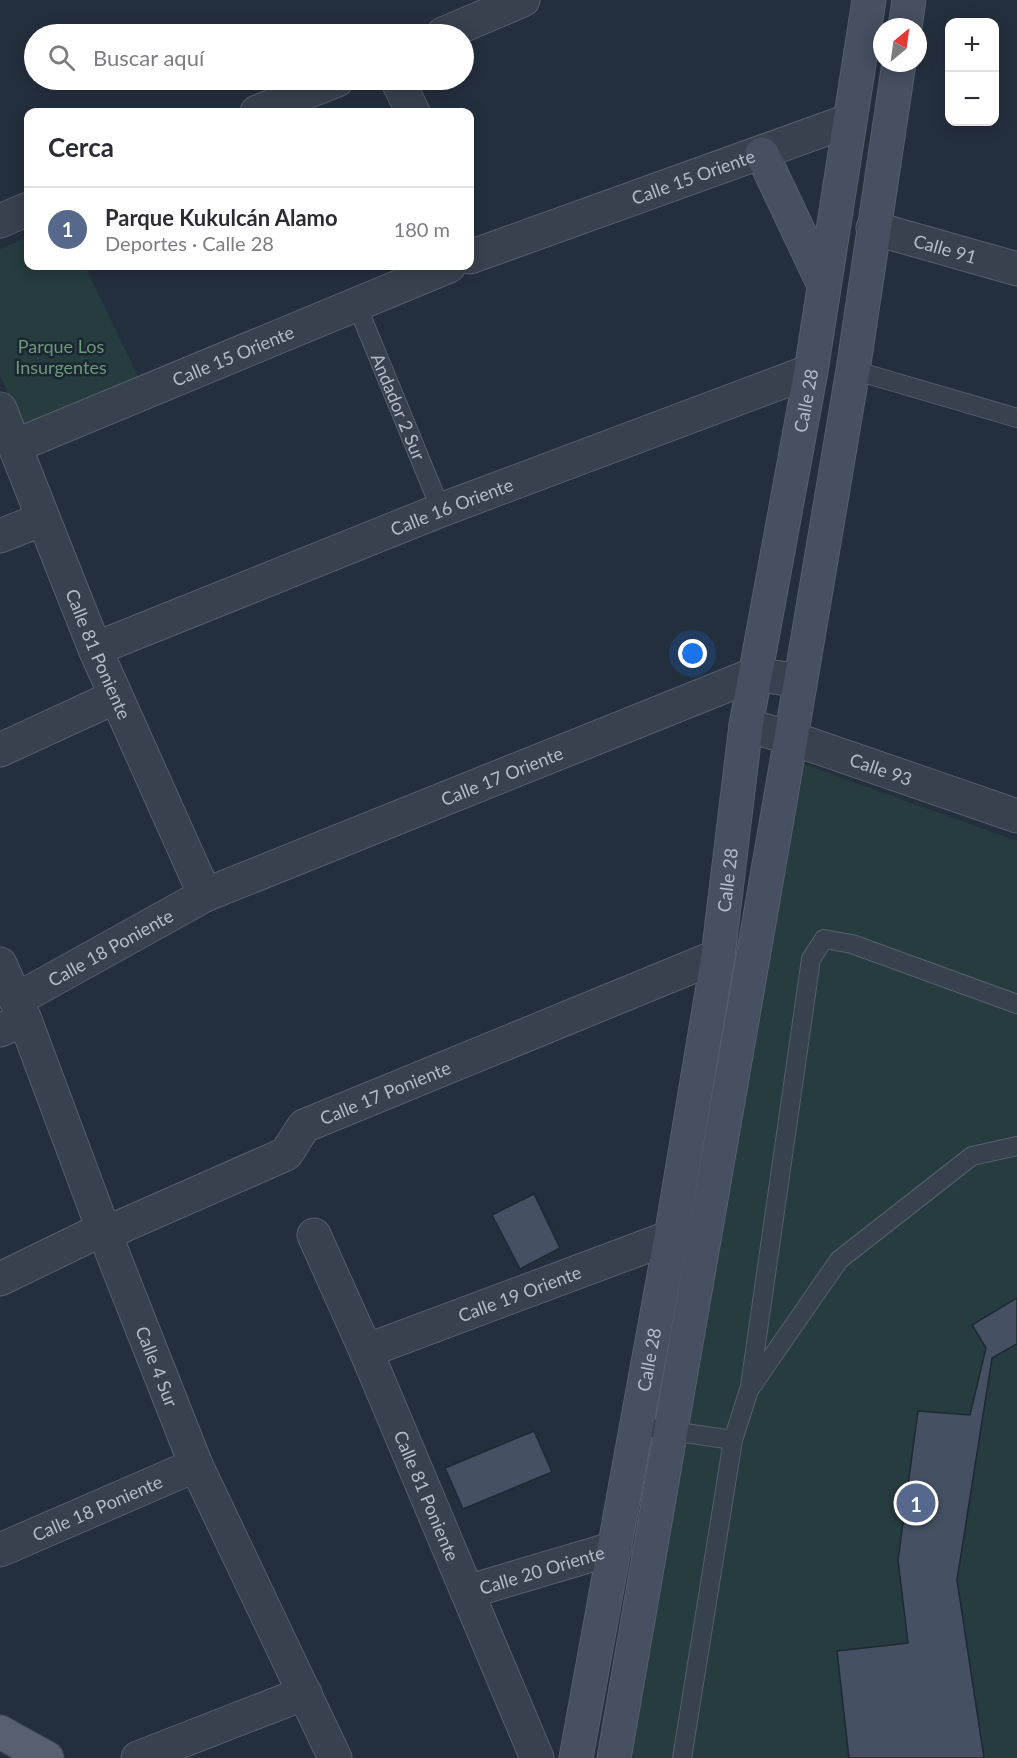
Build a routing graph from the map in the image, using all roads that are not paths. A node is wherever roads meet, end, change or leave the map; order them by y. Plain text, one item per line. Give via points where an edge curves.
1 (523, 0) edge
2 (869, 0) edge
3 (909, 0) edge
4 (906, 18) edge
5 (467, 24) edge
6 (898, 72) edge
7 (312, 90) edge
8 (402, 90) edge
9 (267, 108) edge
10 (411, 108) edge
11 (848, 121) junction
12 (762, 154) junction
13 (24, 210) edge
14 (0, 221) edge
15 (873, 228) junction
16 (474, 250) edge
17 (1017, 269) edge
18 (428, 270) edge
19 (823, 283) junction
20 (356, 303) junction
21 (853, 370) junction
22 (811, 371) junction
23 (0, 409) edge
24 (1017, 418) edge
25 (15, 446) junction
26 (441, 510) junction
27 (43, 519) junction
28 (0, 536) edge
29 (95, 649) junction
30 (754, 674) junction
31 (800, 681) junction
32 (115, 697) junction
33 (746, 725) junction
34 (791, 738) junction
35 (0, 750) edge
36 (1017, 816) edge
37 (205, 895) junction
38 (718, 956) junction
39 (0, 964) edge
40 (1017, 1004) edge
41 (14, 1017) edge
42 (1017, 1146) edge
43 (103, 1229) junction
44 (314, 1234) dead end
45 (671, 1237) junction
46 (0, 1279) edge
47 (366, 1351) junction
48 (749, 1390) junction
49 (638, 1426) junction
50 (672, 1431) junction
51 (733, 1440) junction
52 (196, 1465) junction
53 (615, 1548) junction
54 (0, 1550) edge
55 (467, 1592) junction
56 (305, 1693) junction
57 (0, 1732) edge
58 (47, 1758) edge
59 (138, 1758) edge
60 (335, 1758) edge
61 (537, 1758) edge
62 (576, 1758) edge
63 (614, 1758) edge
64 (682, 1758) edge

1 - 5 street
2 - 11 street, Calle 28
3 - 4 street
6 - 15 street, Calle 28
7 - 9 street
8 - 10 street
11 - 12 street, Calle 15 Oriente
11 - 19 street, Calle 28
12 - 16 street, Calle 15 Oriente
12 - 19 street
13 - 14 street
15 - 17 street, Calle 91
15 - 21 street, Calle 28
18 - 20 street, Calle 15 Oriente
19 - 22 street, Calle 28
20 - 25 street, Calle 15 Oriente
20 - 26 lane, Andador 2 Sur
21 - 24 lane
21 - 31 street, Calle 28
22 - 26 street, Calle 16 Oriente
22 - 30 street, Calle 28
23 - 25 street, Calle 81 Poniente
25 - 27 street, Calle 81 Poniente
26 - 29 street, Calle 16 Oriente
27 - 28 street
27 - 29 street, Calle 81 Poniente
29 - 32 street, Calle 81 Poniente
30 - 31 street
30 - 33 street, Calle 28
30 - 37 street, Calle 17 Oriente
31 - 34 street, Calle 28
32 - 35 street
32 - 37 street, Calle 81 Poniente
33 - 34 street, Calle 93
33 - 38 street, Calle 28
34 - 36 street, Calle 93
34 - 50 street, Calle 28
37 - 41 street, Calle 18 Poniente
38 - 43 street, Calle 17 Poniente via 304,1126 286,1154 120,1227
38 - 45 street, Calle 28
39 - 41 street, Calle 4 Sur
40 - 48 lane via 852,944 824,939 811,960
41 - 43 street, Calle 4 Sur
42 - 48 lane via 972,1156 838,1260
43 - 46 street, Calle 17 Poniente
43 - 52 street, Calle 4 Sur
44 - 47 street, Calle 81 Poniente
45 - 47 street, Calle 19 Oriente
45 - 49 street, Calle 28
47 - 55 street, Calle 81 Poniente
48 - 51 lane
49 - 50 lane
49 - 53 street, Calle 28
50 - 51 lane
50 - 63 street, Calle 28
51 - 64 lane
52 - 54 street, Calle 18 Poniente
52 - 56 street, Calle 4 Sur
53 - 55 street, Calle 20 Oriente
53 - 62 street, Calle 28
55 - 61 street, Calle 81 Poniente
56 - 59 street
56 - 60 street, Calle 4 Sur
57 - 58 main road

